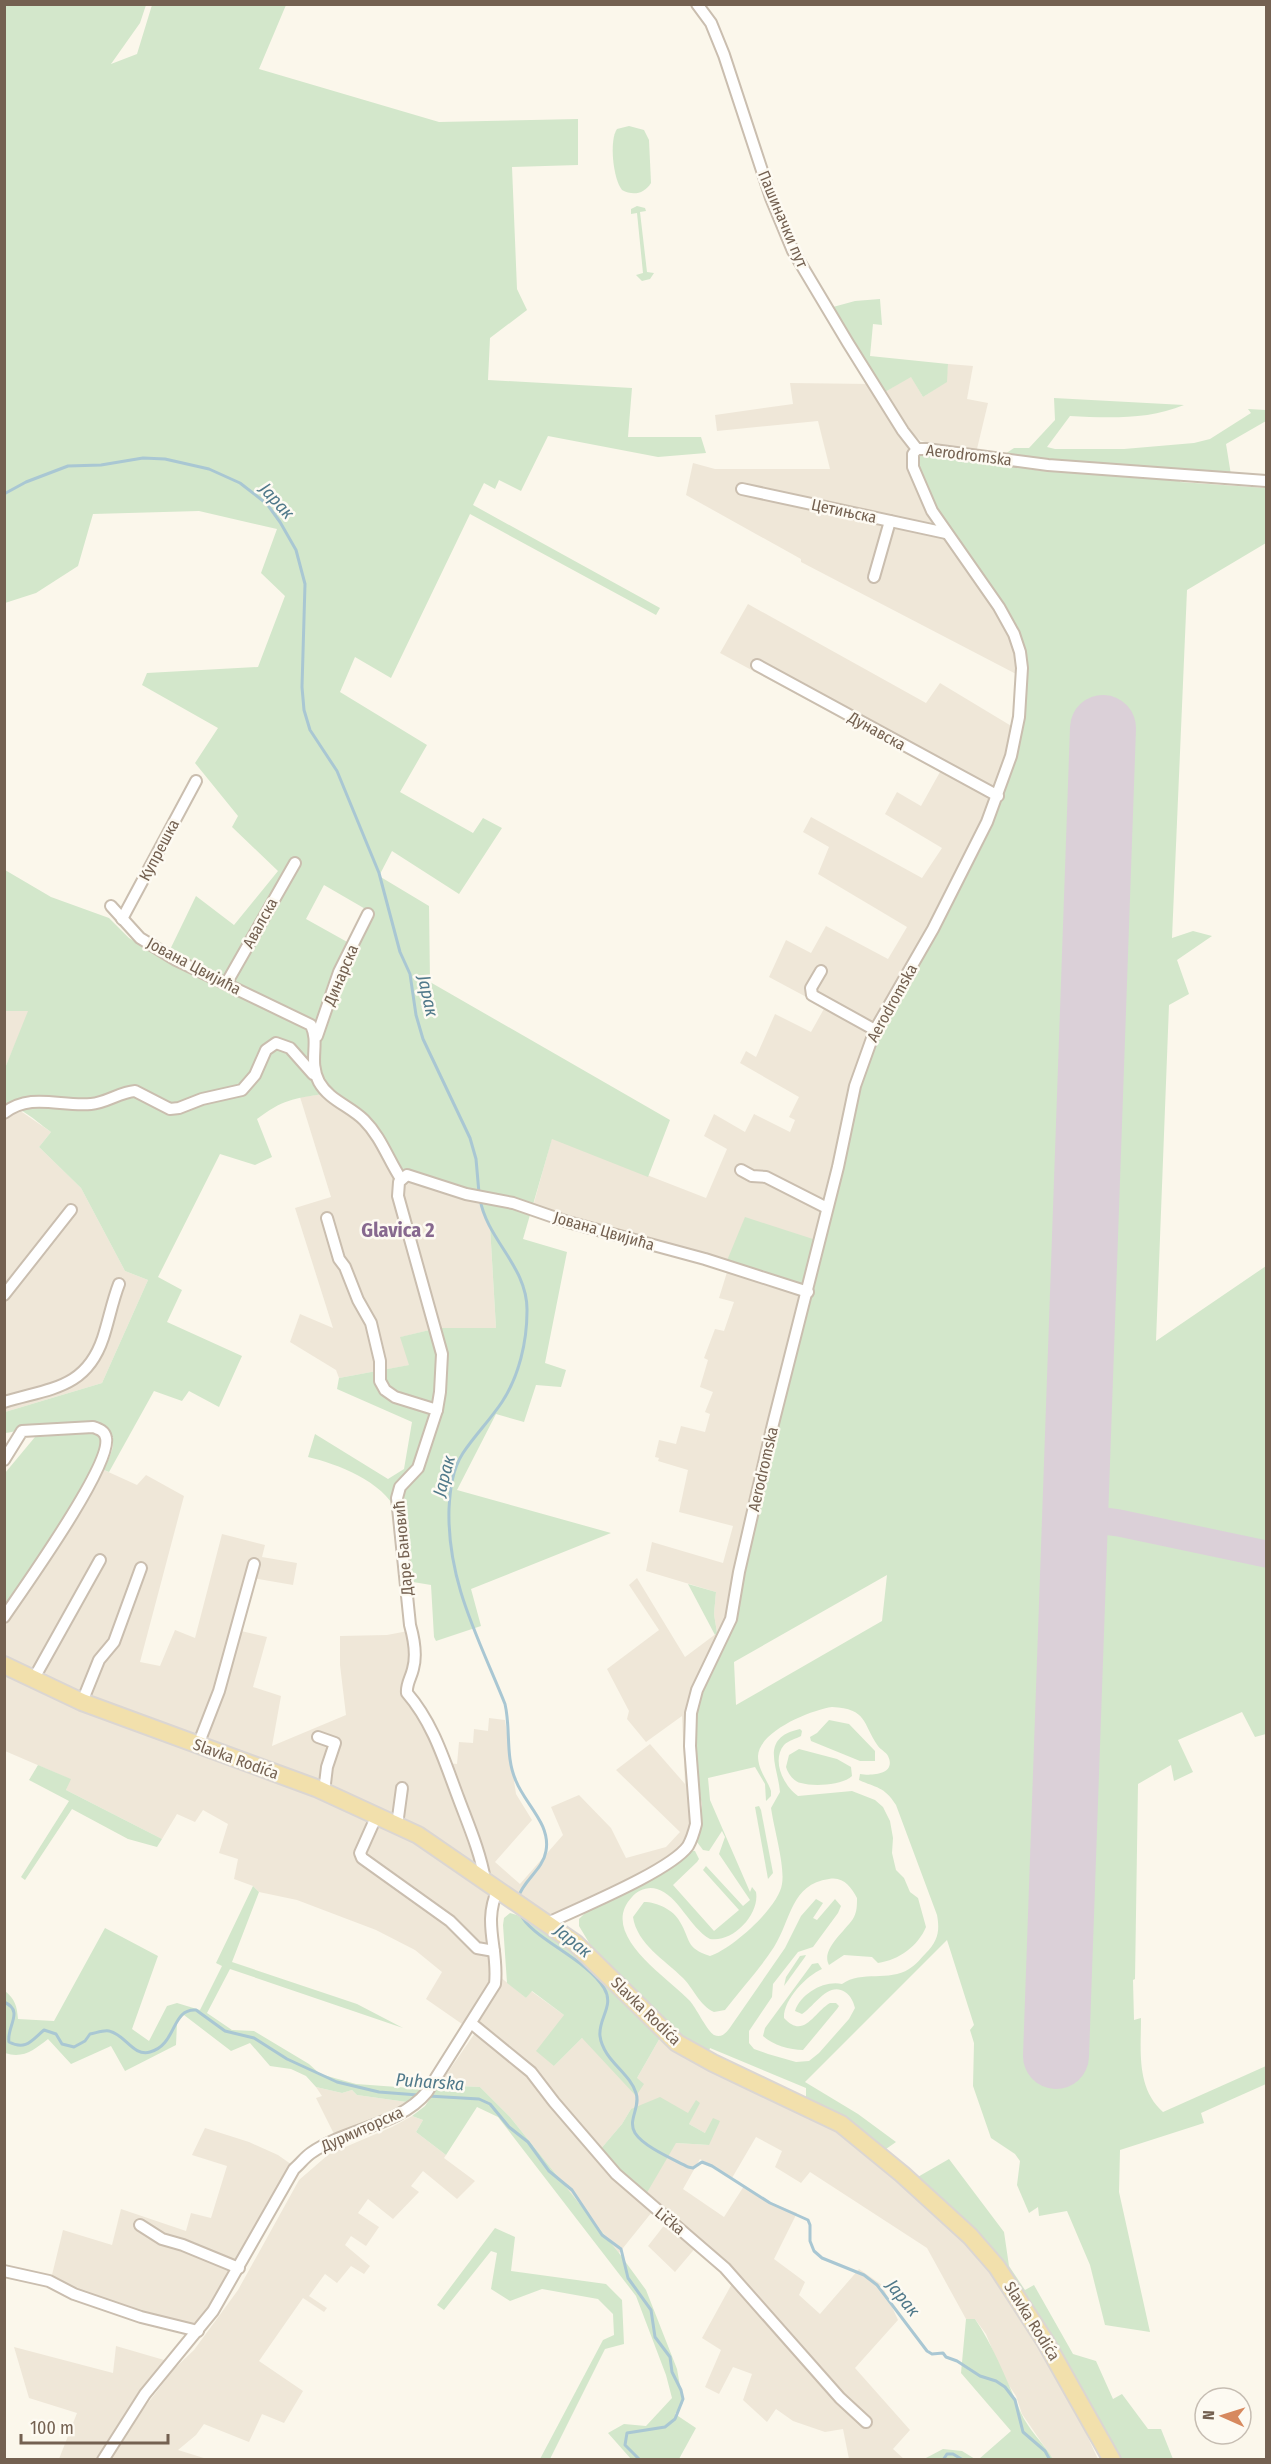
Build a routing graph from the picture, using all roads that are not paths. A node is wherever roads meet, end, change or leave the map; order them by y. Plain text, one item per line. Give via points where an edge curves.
1 (697, 4) edge
2 (917, 449) junction
3 (1266, 481) edge
4 (742, 489) dead end
5 (890, 521) junction
6 (946, 534) junction
7 (874, 577) dead end
8 (757, 665) dead end
9 (196, 781) dead end
10 (998, 796) junction
11 (294, 863) dead end
12 (111, 906) dead end
13 (368, 914) dead end
14 (122, 919) junction
15 (821, 971) dead end
16 (226, 984) junction
17 (875, 1030) junction
18 (316, 1036) junction
19 (319, 1081) junction
20 (4, 1113) edge
21 (741, 1170) dead end
22 (401, 1179) junction
23 (827, 1208) junction
24 (71, 1210) dead end
25 (327, 1218) dead end
26 (119, 1284) dead end
27 (808, 1292) junction
28 (4, 1295) edge
29 (4, 1402) edge
30 (436, 1410) junction
31 (4, 1460) edge
32 (100, 1560) dead end
33 (254, 1564) dead end
34 (141, 1568) dead end
35 (4, 1617) edge
36 (4, 1665) edge
37 (33, 1680) junction
38 (82, 1702) junction
39 (318, 1737) dead end
40 (198, 1745) junction
41 (402, 1788) dead end
42 (324, 1792) junction
43 (377, 1815) junction
44 (397, 1825) junction
45 (492, 1884) junction
46 (548, 1923) junction
47 (494, 1951) junction
48 (471, 2023) junction
49 (140, 2225) dead end
50 (239, 2268) junction
51 (4, 2271) edge
52 (198, 2331) junction
53 (866, 2422) dead end
54 (103, 2460) edge
55 (1112, 2460) edge

1 - 2 street, Пашиначки пут via 720,45 771,198 793,251
2 - 3 street, Aerodromska via 1048,465
2 - 6 street, Aerodromska via 912,457 920,488
4 - 5 street, Цетињска
5 - 6 street, Цетињска
5 - 7 street
6 - 10 street, Aerodromska via 999,607 1020,652 1019,717
8 - 10 street, Дунавска
9 - 14 street, Купрешка
10 - 17 street, Aerodromska via 933,929
11 - 16 street, Авалска
12 - 14 street, Јована Цвијића
13 - 18 street, Динарска via 339,972
14 - 16 street, Јована Цвијића via 140,938
15 - 17 street via 811,988 812,995
16 - 18 street, Јована Цвијића via 311,1025
17 - 23 street, Aerodromska via 855,1086
18 - 19 street via 313,1064
19 - 20 street via 290,1048 276,1043 266,1050 255,1075 242,1090 179,1108 163,1106 135,1091 89,1105 20,1103
19 - 22 street via 330,1095 371,1128
21 - 23 street via 766,1177
22 - 27 street, Јована Цвијића via 411,1175 460,1193 513,1203
22 - 30 street, Даре Бановић via 398,1196 442,1354
23 - 27 street, Aerodromska
24 - 28 street
25 - 30 street via 339,1259 371,1323 380,1361 380,1381 385,1390
26 - 29 street via 96,1356 86,1371 71,1382
27 - 46 street, Aerodromska via 773,1425 731,1619 697,1690 691,1713 696,1824 693,1836 687,1847 664,1866
30 - 45 street, Даре Бановић via 418,1468 400,1486 397,1498 414,1639 407,1693 439,1746
31 - 35 street via 22,1431 93,1427 106,1436 98,1470
32 - 37 street
33 - 40 street via 219,1691
34 - 38 street via 114,1641 99,1660
36 - 37 main road, Slavka Rodića
37 - 38 main road, Slavka Rodića
38 - 40 main road, Slavka Rodića
39 - 42 street via 335,1743
40 - 42 main road, Slavka Rodića
41 - 44 street
42 - 43 main road, Slavka Rodića
43 - 44 main road, Slavka Rodića
43 - 47 street via 360,1853 362,1858 442,1915 477,1948
44 - 45 main road, Slavka Rodića
45 - 46 main road, Slavka Rodića
45 - 47 street, Дурмиторска
46 - 55 main road, Slavka Rodića via 575,1943 677,2043 841,2124 970,2236 1024,2307
47 - 48 street, Дурмиторска via 495,1984
48 - 50 street, Дурмиторска via 417,2104 311,2153 294,2169
48 - 53 street, Lička via 531,2072 615,2174 725,2268
49 - 50 street via 162,2240
50 - 52 street, Дурмиторска
51 - 52 street via 49,2281 141,2318
52 - 54 street, Дурмиторска via 145,2394

